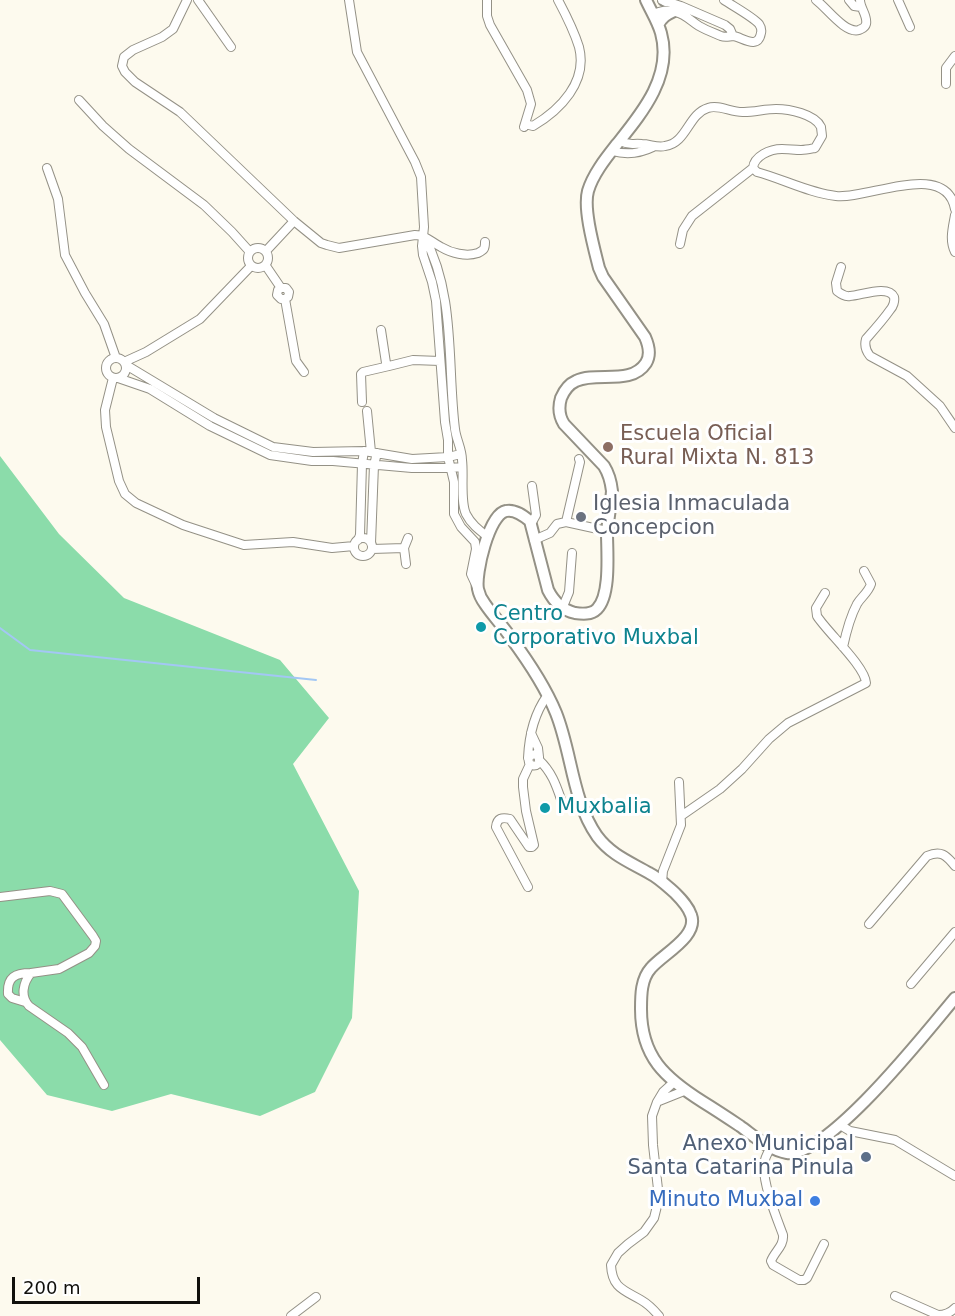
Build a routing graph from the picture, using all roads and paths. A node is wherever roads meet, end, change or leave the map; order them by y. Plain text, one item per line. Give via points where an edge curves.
1 (187, 0) edge
2 (198, 0) edge
3 (349, 0) edge
4 (487, 0) edge
5 (558, 0) edge
6 (646, 0) edge
7 (664, 0) edge
8 (724, 0) edge
9 (816, 0) edge
10 (849, 0) edge
11 (898, 0) edge
12 (861, 3) edge
13 (674, 11) junction
14 (653, 14) junction
15 (709, 18) junction
16 (658, 25) junction
17 (910, 27) dead end
18 (705, 29) junction
19 (733, 36) junction
20 (231, 47) dead end
21 (955, 56) edge
22 (946, 84) dead end
23 (79, 100) dead end
24 (620, 141) junction
25 (653, 147) junction
26 (612, 151) junction
27 (47, 168) dead end
28 (753, 168) junction
29 (955, 209) edge
30 (955, 216) edge
31 (294, 221) junction
32 (423, 235) junction
33 (485, 242) dead end
34 (680, 244) dead end
35 (266, 251) junction
36 (250, 252) junction
37 (955, 252) edge
38 (251, 266) junction
39 (266, 266) junction
40 (842, 267) dead end
41 (381, 330) dead end
42 (116, 358) junction
43 (440, 361) junction
44 (125, 364) junction
45 (389, 366) junction
46 (304, 372) dead end
47 (116, 378) junction
48 (362, 402) dead end
49 (367, 411) dead end
50 (955, 428) edge
51 (371, 452) junction
52 (461, 454) junction
53 (448, 456) junction
54 (579, 459) dead end
55 (362, 464) junction
56 (374, 465) junction
57 (462, 467) junction
58 (450, 468) junction
59 (532, 486) dead end
60 (566, 522) junction
61 (531, 524) junction
62 (608, 531) junction
63 (488, 537) junction
64 (408, 538) dead end
65 (534, 540) junction
66 (356, 543) junction
67 (371, 546) junction
68 (404, 548) junction
69 (572, 553) dead end
70 (406, 564) dead end
71 (864, 572) dead end
72 (478, 589) junction
73 (825, 593) dead end
74 (562, 609) junction
75 (843, 647) junction
76 (547, 696) junction
77 (530, 733) junction
78 (539, 759) junction
79 (529, 761) junction
80 (679, 782) dead end
81 (563, 805) dead end
82 (681, 816) junction
83 (955, 866) edge
84 (662, 882) junction
85 (528, 887) dead end
86 (0, 897) edge
87 (869, 924) dead end
88 (955, 932) edge
89 (31, 973) junction
90 (911, 984) dead end
91 (955, 998) edge
92 (25, 1002) junction
93 (674, 1082) junction
94 (104, 1085) dead end
95 (684, 1091) junction
96 (657, 1102) junction
97 (840, 1125) junction
98 (771, 1147) junction
99 (955, 1176) edge
100 (824, 1244) dead end
101 (895, 1296) dead end
102 (316, 1297) dead end
103 (955, 1308) edge
104 (291, 1316) edge
105 (659, 1316) edge

1 - 31 street via 173,29 124,57 123,69 135,82 180,112
2 - 20 street
3 - 32 street via 357,52 421,177
4 - 5 street via 490,25 527,90 531,104 525,126 533,126 557,108 575,86 581,66 579,49
6 - 14 main road
7 - 15 street
8 - 19 street via 761,28 760,36 752,42
9 - 12 street via 853,31 866,26
10 - 12 street via 854,6
11 - 17 street
13 - 14 street
13 - 16 main road
13 - 18 street
14 - 16 main road
15 - 18 street
15 - 19 street via 728,26
16 - 24 main road via 663,40 662,73 645,107
18 - 19 street
21 - 22 street via 946,68
23 - 36 street via 129,149 204,205
24 - 25 street
24 - 26 main road
25 - 26 street via 625,154
25 - 28 street via 673,144 694,118 711,107 734,112 783,109 805,114 821,127 822,136 815,148 779,148 756,159
26 - 62 main road via 592,181 587,210 599,268 645,337 649,356 634,374 576,381 564,390 559,417 607,471 612,491
27 - 42 street via 58,199 66,255 104,324
28 - 29 street via 834,196 856,196 925,183 948,194
28 - 34 street via 693,216 683,230
30 - 37 street
31 - 32 street via 321,243 333,247
31 - 35 street
32 - 33 street via 442,248 465,255 482,251
32 - 43 street via 423,255 436,301
32 - 52 street via 445,296 455,430
35 - 36 street via 257,248
35 - 39 street
36 - 38 street
38 - 39 street
38 - 44 street via 200,319
39 - 46 street via 280,288 288,291 285,299 296,361
40 - 50 street via 836,283 842,295 881,290 889,291 895,300 866,339 867,352 907,376 940,406
41 - 45 street
42 - 44 street
42 - 47 street via 106,368 107,374
43 - 45 street via 413,360
43 - 53 street
44 - 47 street via 124,375
44 - 51 street via 214,418 273,447
45 - 48 street via 361,374
47 - 55 street via 150,389 210,426 270,455
47 - 66 street via 105,410 106,427 118,481 130,500 183,525 244,545 292,542 332,548
49 - 51 street
51 - 53 street via 412,459
51 - 55 street
51 - 56 street
52 - 53 street
52 - 57 street
53 - 58 street
54 - 60 street
55 - 56 street
55 - 66 street via 360,535
56 - 58 street
56 - 67 street
57 - 58 street
57 - 63 street via 465,512
58 - 72 street via 454,514 476,542 471,573
59 - 61 street via 536,515
60 - 62 street
60 - 65 street
61 - 63 main road via 524,516 506,511 500,513
61 - 65 main road
62 - 74 main road via 605,593 599,607 587,614
63 - 72 main road
64 - 68 street
65 - 74 main road via 548,590
66 - 67 street via 366,539
66 - 67 street via 355,552 363,556 369,554
67 - 68 street
68 - 70 street
69 - 74 street via 569,592
71 - 75 street via 871,584 857,603
72 - 76 main road
73 - 75 street via 816,612
75 - 82 street via 866,683 788,723 720,789
76 - 77 street
76 - 84 main road via 565,741 579,798 594,832 617,856
77 - 78 street
77 - 79 street
78 - 79 street via 536,765
78 - 81 street via 553,778
79 - 85 street via 523,787 534,845 529,848 510,819 504,817 496,822
80 - 82 street
82 - 84 street via 680,831
83 - 87 street via 943,855 927,856
84 - 93 main road via 681,899 693,923 686,937 649,971 641,991 642,1031 648,1049
86 - 89 street via 50,891 62,894 96,941 90,953 59,969
88 - 90 street
89 - 92 street via 25,984
89 - 92 street via 13,976 8,987 12,998
91 - 97 main road
92 - 94 street via 82,1047
93 - 95 main road
93 - 96 street
95 - 96 street
95 - 98 main road
96 - 105 street via 652,1116 659,1198 654,1218 644,1232 618,1253 611,1266 614,1281 621,1289
97 - 98 main road via 802,1151 788,1153
97 - 99 street via 850,1131 895,1140
98 - 100 street via 764,1171 783,1235 771,1261 773,1265 804,1280
101 - 103 street via 938,1315
102 - 104 street

